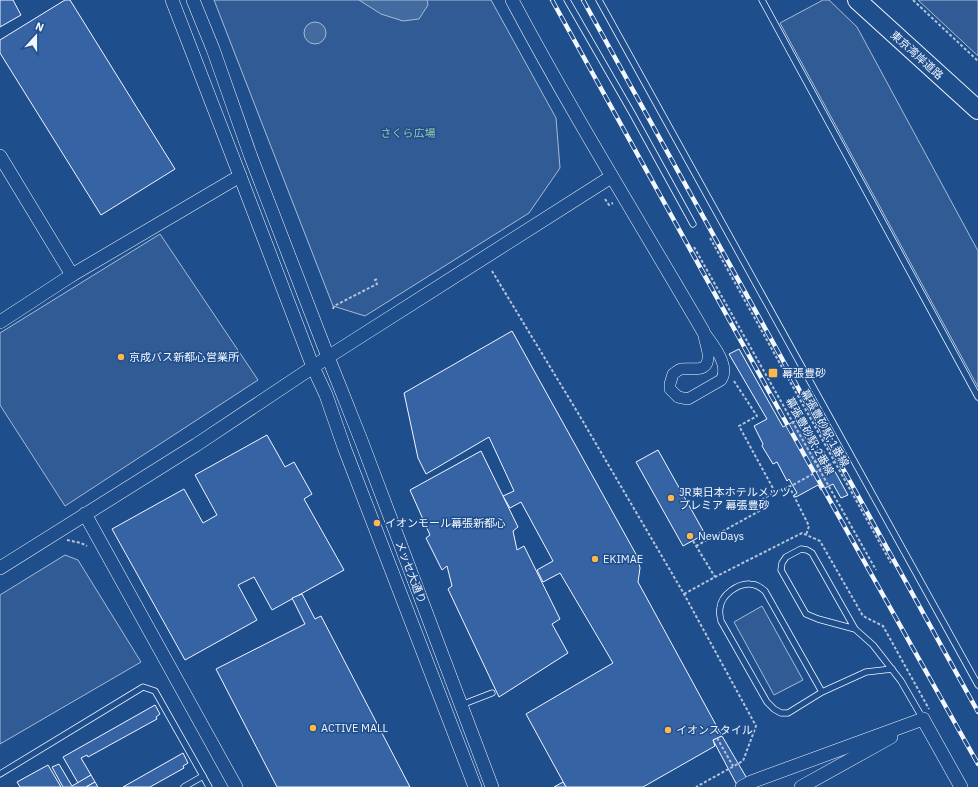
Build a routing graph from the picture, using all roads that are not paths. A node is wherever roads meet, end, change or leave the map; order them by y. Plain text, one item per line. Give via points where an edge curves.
1 (172, 0) edge
2 (193, 0) edge
3 (512, 0) edge
4 (567, 0) edge
5 (599, 0) edge
6 (762, 0) edge
7 (857, 0) edge
8 (978, 110) edge
9 (0, 156) edge
10 (240, 176) junction
11 (611, 177) junction
12 (693, 224) dead end
13 (72, 275) junction
14 (0, 322) edge
15 (703, 331) junction
16 (328, 357) junction
17 (313, 367) junction
18 (978, 397) edge
19 (85, 514) junction
20 (0, 568) edge
21 (855, 629) junction
22 (892, 669) junction
23 (978, 685) edge
24 (822, 692) junction
25 (492, 693) dead end
26 (461, 705) junction
27 (924, 719) junction
28 (0, 774) edge
29 (203, 776) junction
30 (746, 784) edge
31 (184, 787) edge
32 (209, 787) edge
33 (236, 787) edge
34 (475, 787) edge
35 (492, 787) edge
36 (801, 787) edge
37 (961, 787) edge

1 - 10 street, メッセ大通り
2 - 16 street, メッセ大通り
3 - 11 street
4 - 12 lane
5 - 23 lane
6 - 18 lane
7 - 8 highway, 東京湾岸道路
9 - 13 street
10 - 13 street
10 - 17 street, メッセ大通り
11 - 15 street
11 - 16 street
13 - 14 street
15 - 15 street via 724,365 724,376 688,399 678,397 670,389 673,374 682,369 698,370 707,362 708,353
16 - 17 street
16 - 26 street, メッセ大通り
17 - 19 street via 196,445
17 - 34 street, メッセ大通り via 326,395
19 - 20 street
19 - 33 street
21 - 21 lane via 806,614 781,570 786,557 801,549 812,553
21 - 22 lane
22 - 24 lane via 866,672
22 - 27 lane
24 - 24 lane via 788,713 774,709 721,621 720,607 727,594 741,585 750,584 757,585 764,591
25 - 26 lane
26 - 35 street, メッセ大通り
27 - 30 street
27 - 36 street
27 - 37 street
28 - 29 lane via 143,687 155,691
29 - 31 lane
29 - 32 lane

